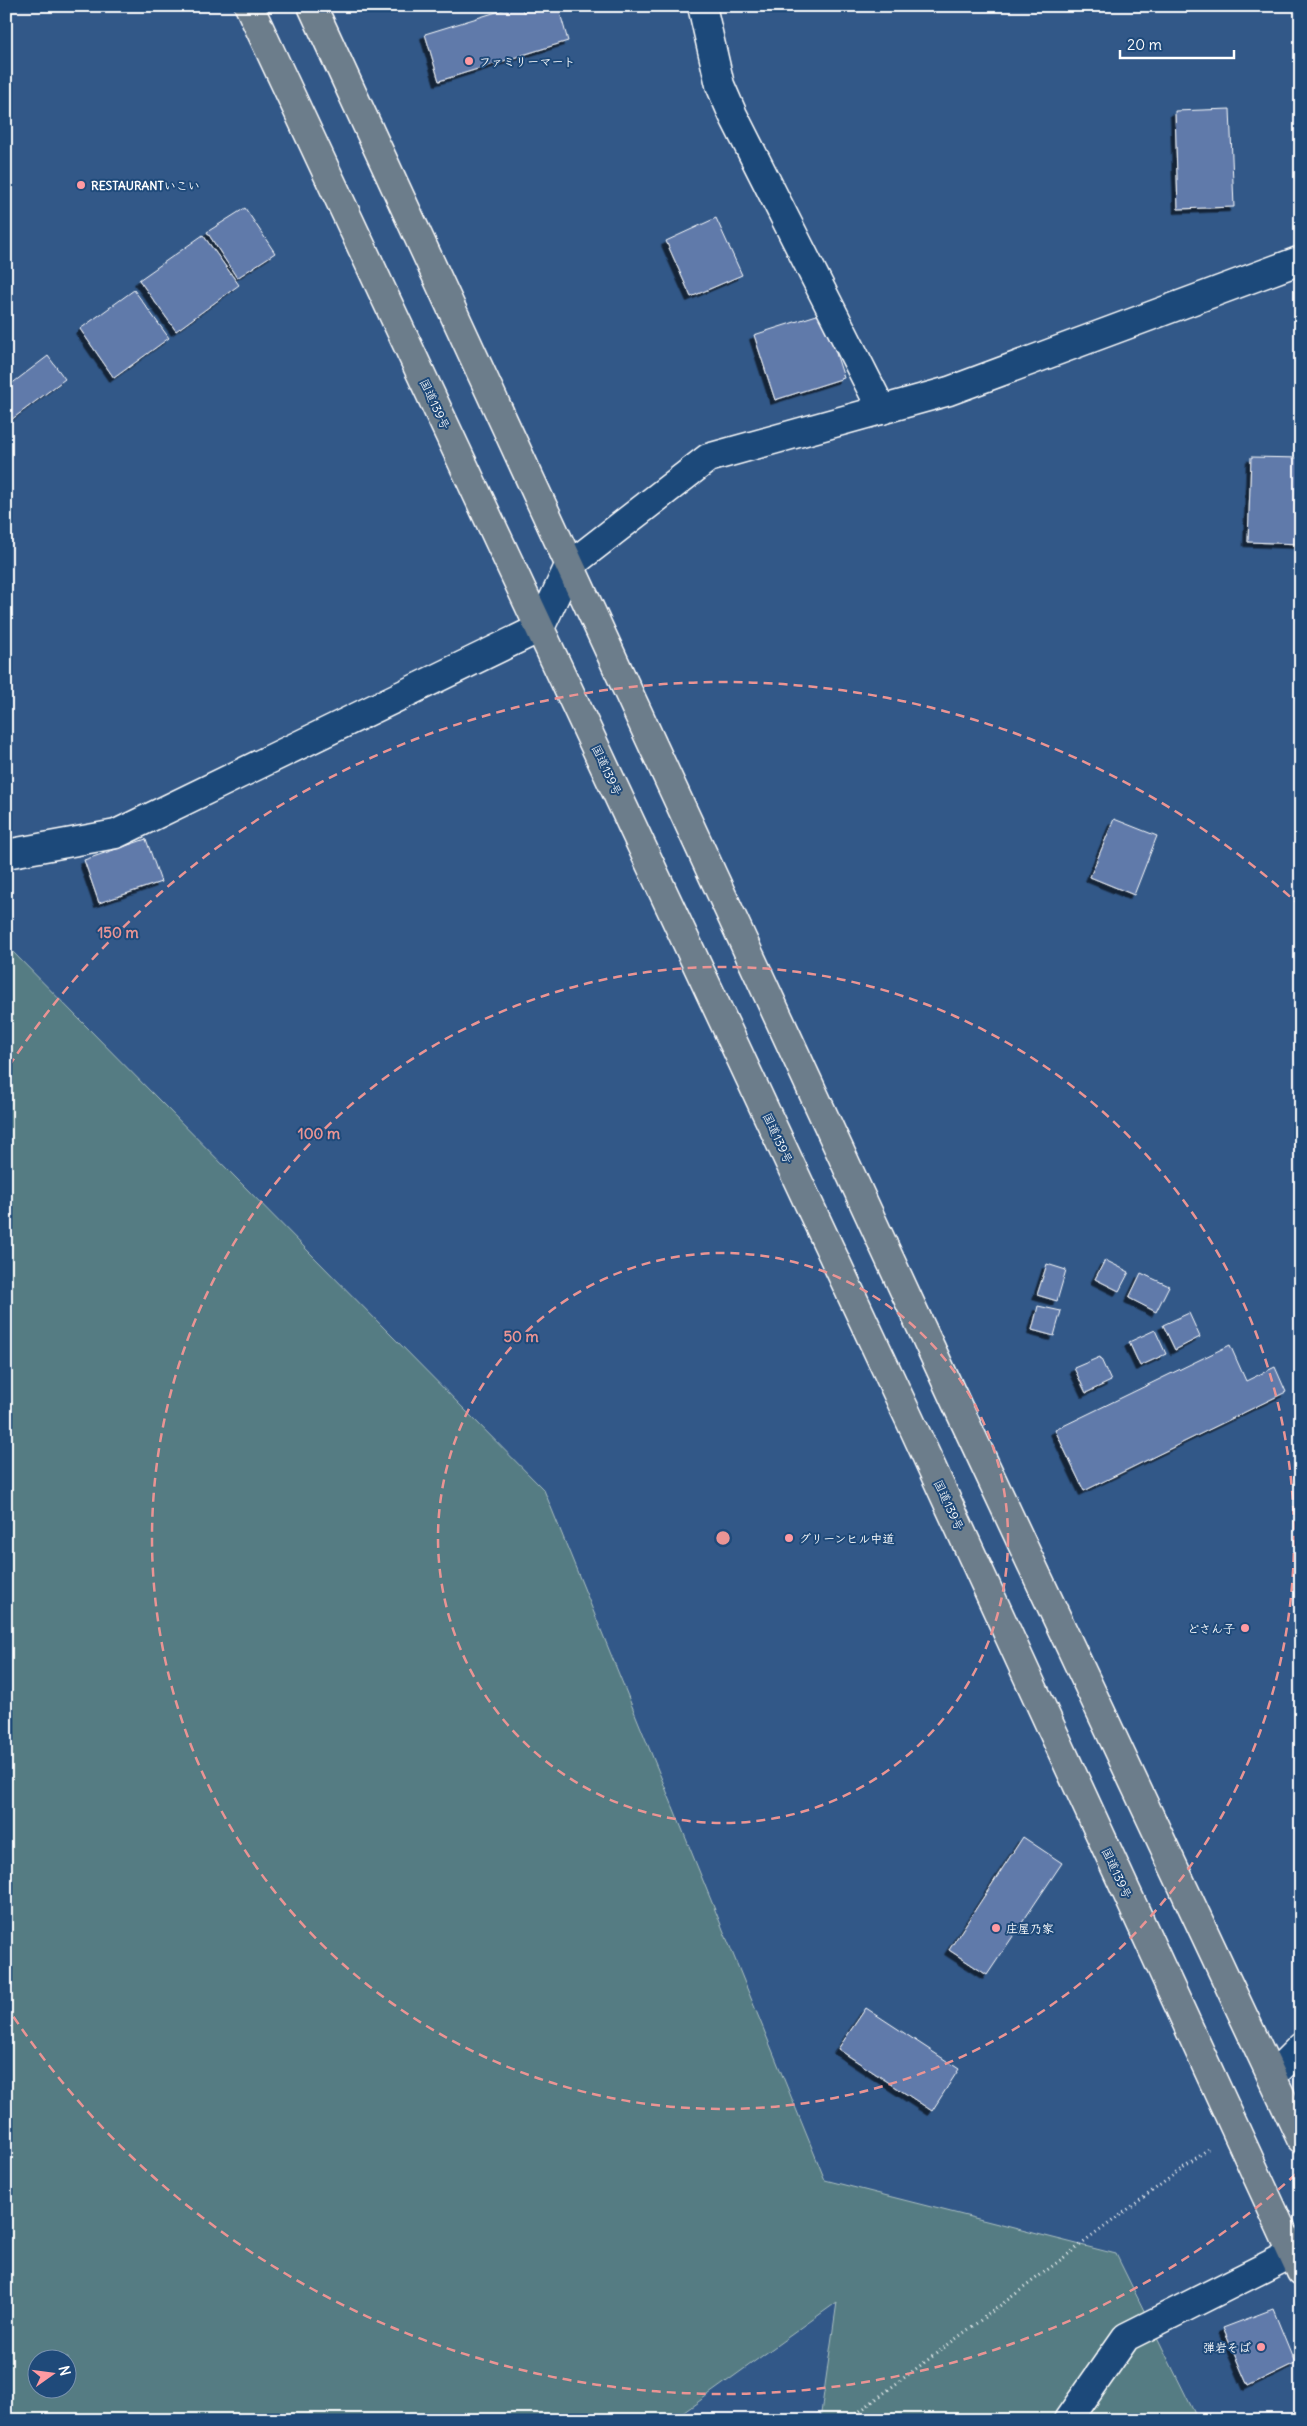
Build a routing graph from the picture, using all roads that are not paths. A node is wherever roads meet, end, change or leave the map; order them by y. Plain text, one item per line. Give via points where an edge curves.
1 (249, 6) edge
2 (312, 6) edge
3 (702, 6) edge
4 (1301, 260) edge
5 (882, 410) junction
6 (569, 566) junction
7 (540, 628) junction
8 (6, 854) edge
9 (1301, 2047) edge
10 (1272, 2076) junction
11 (1301, 2139) edge
12 (1298, 2258) edge
13 (1068, 2420) edge

1 - 7 highway, 国道139号
2 - 6 highway
3 - 5 street via 720,85 733,115
4 - 5 street via 949,391
5 - 6 street via 708,458
6 - 7 street
6 - 10 highway
7 - 8 street via 116,834
7 - 12 highway, 国道139号 via 914,1429 1234,2128
9 - 10 street
10 - 11 highway
12 - 13 street via 1126,2337

